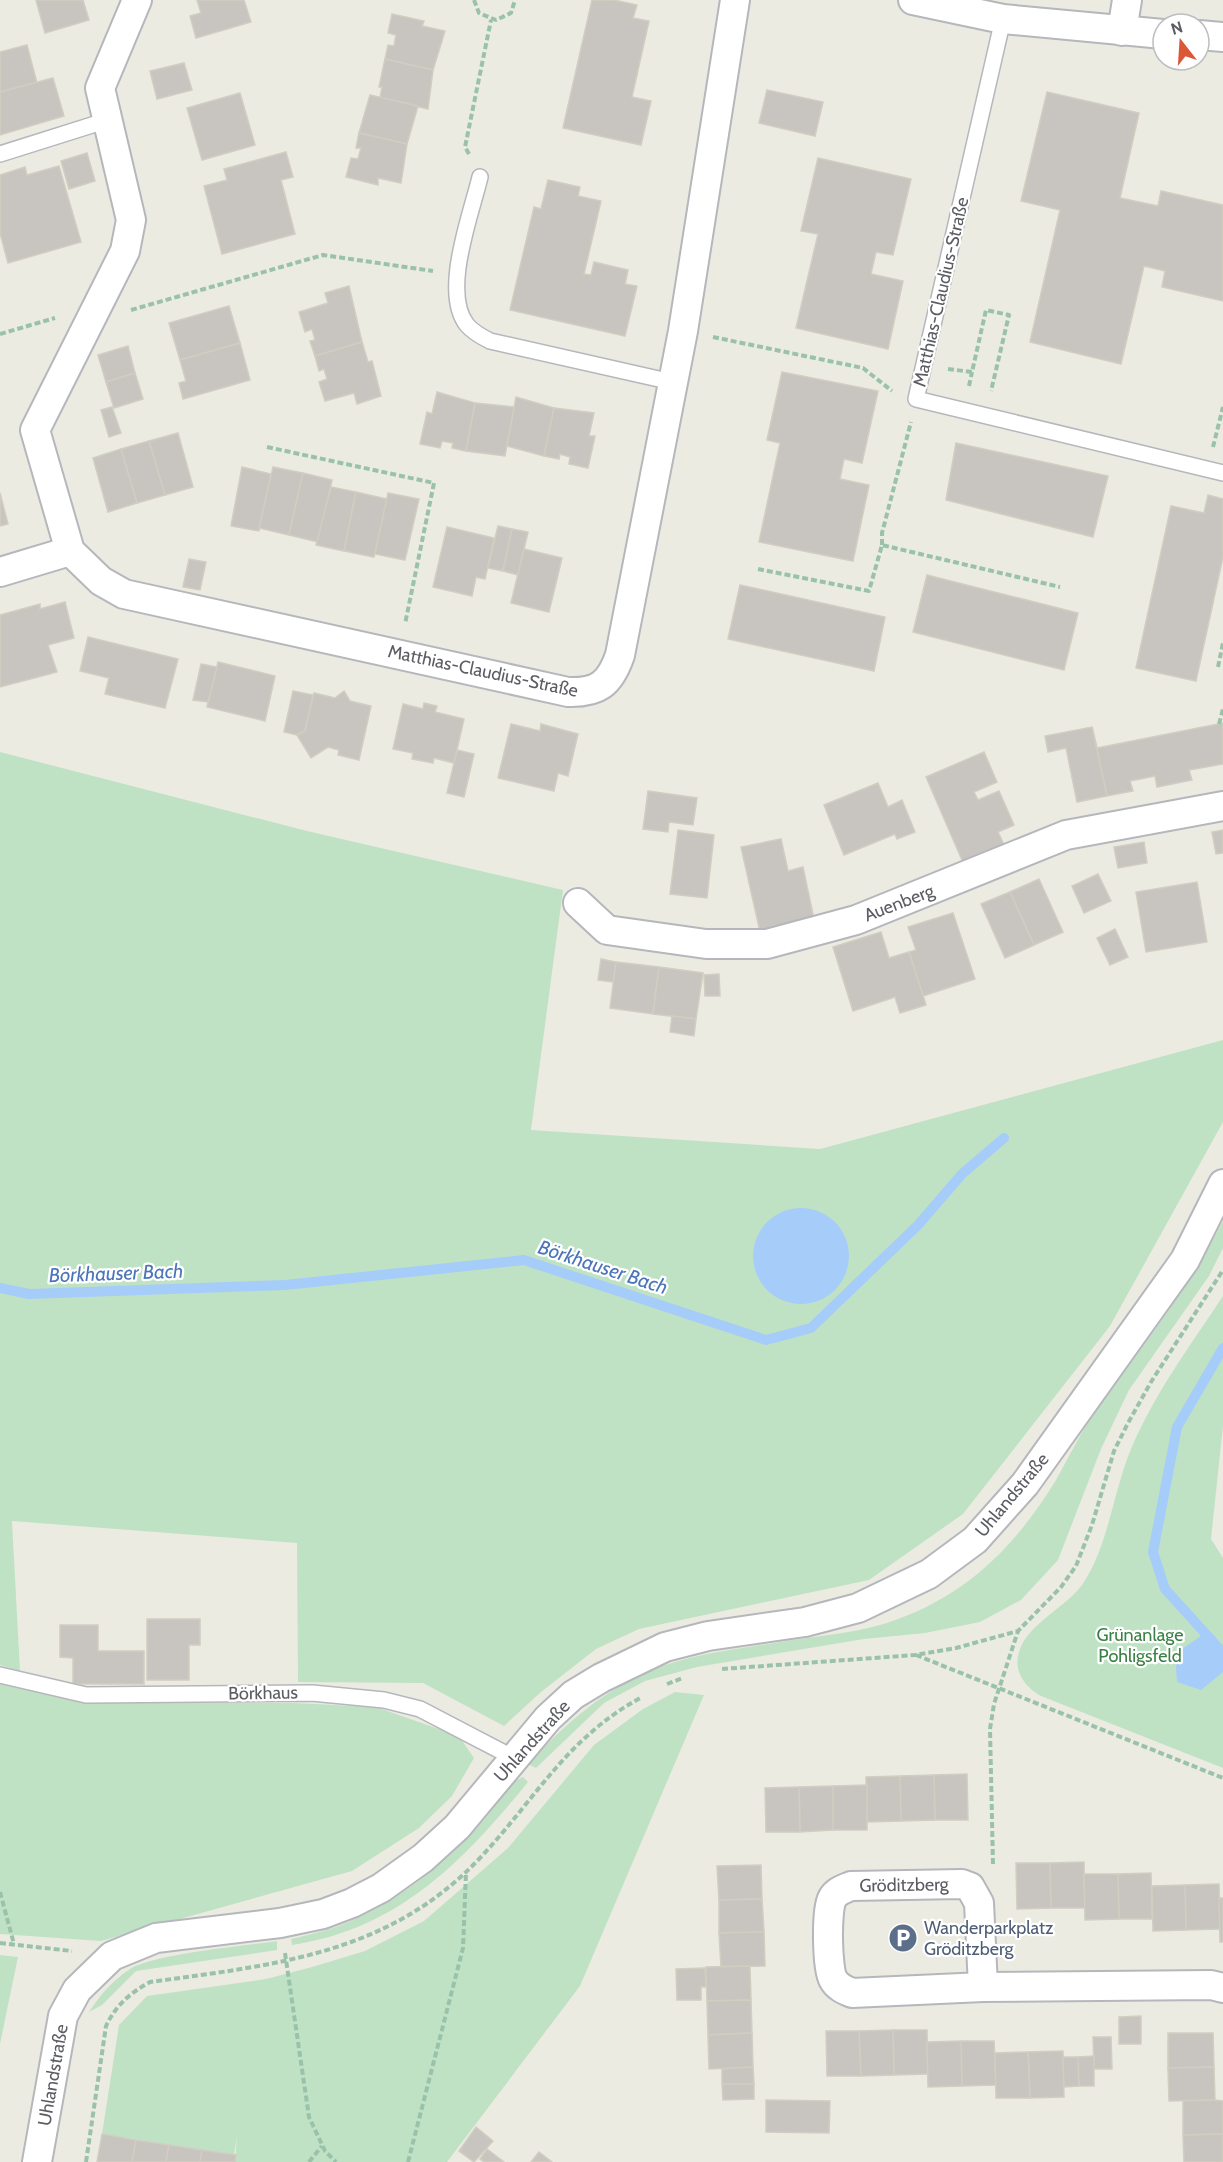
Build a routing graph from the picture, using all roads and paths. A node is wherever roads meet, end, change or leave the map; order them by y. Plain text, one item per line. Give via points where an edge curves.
1 (137, 0) edge
2 (474, 0) edge
3 (515, 0) edge
4 (735, 0) edge
5 (913, 0) edge
6 (1127, 0) edge
7 (941, 4) edge
8 (1003, 19) junction
9 (491, 20) junction
10 (1122, 32) junction
11 (1151, 33) edge
12 (108, 120) junction
13 (0, 153) edge
14 (480, 177) joint
15 (457, 275) junction
16 (99, 305) junction
17 (683, 330) junction
18 (0, 334) edge
19 (923, 367) junction
20 (972, 372) junction
21 (672, 382) junction
22 (916, 399) junction
23 (1223, 407) edge
24 (267, 447) dead end
25 (1207, 471) junction
26 (1223, 473) edge
27 (882, 545) junction
28 (70, 551) junction
29 (758, 569) dead end
30 (0, 572) edge
31 (1060, 587) dead end
32 (1223, 643) edge
33 (399, 654) junction
34 (1218, 667) dead end
35 (1223, 709) edge
36 (1222, 718) edge
37 (1219, 724) dead end
38 (1223, 806) edge
39 (578, 903) dead end
40 (1223, 1184) edge
41 (1223, 1270) edge
42 (1018, 1631) junction
43 (915, 1655) junction
44 (714, 1670) dead end
45 (0, 1675) edge
46 (692, 1676) dead end
47 (662, 1687) dead end
48 (1000, 1690) junction
49 (645, 1695) dead end
50 (514, 1758) junction
51 (1223, 1778) edge
52 (466, 1872) junction
53 (970, 1887) junction
54 (0, 1892) edge
55 (280, 1923) junction
56 (0, 1943) edge
57 (14, 1944) junction
58 (112, 1956) junction
59 (286, 1962) junction
60 (982, 1987) junction
61 (1223, 1988) edge
62 (322, 2146) junction
63 (37, 2162) edge
64 (86, 2162) edge
65 (309, 2162) edge
66 (336, 2162) edge
67 (408, 2162) edge

1 - 12 street, Matthias-Claudius-Straße via 100,88
2 - 9 path via 479,13
3 - 9 path via 507,16
4 - 17 street, Matthias-Claudius-Straße
5 - 7 street
6 - 10 street
7 - 8 street
8 - 10 street
8 - 19 lane, Matthias-Claudius-Straße
9 - 14 path via 465,147
10 - 11 street
12 - 13 lane
12 - 16 street, Matthias-Claudius-Straße via 131,220 126,251
14 - 15 lane
15 - 16 path via 323,255 123,313
15 - 21 lane via 456,299 467,325 490,341
16 - 18 path
16 - 28 street, Matthias-Claudius-Straße via 35,430
17 - 21 street, Matthias-Claudius-Straße
17 - 22 path via 863,368 895,393
19 - 20 path
19 - 22 lane, Matthias-Claudius-Straße
20 - 20 path via 986,310 1009,315 992,391 969,386
21 - 33 street, Matthias-Claudius-Straße via 644,540 613,675 589,692 568,692
22 - 25 lane, Matthias-Claudius-Straße
22 - 27 path
23 - 25 path
24 - 33 path via 434,483
25 - 26 lane, Matthias-Claudius-Straße
27 - 29 path via 869,591
27 - 31 path
28 - 30 street
28 - 33 street, Matthias-Claudius-Straße via 101,581 124,594
32 - 34 path
35 - 36 path
36 - 37 path
38 - 39 street, Auenberg via 1066,836 875,912 767,944 706,944 607,930
40 - 50 street, Uhlandstraße via 1185,1260 1025,1484 975,1540 929,1574 858,1608 805,1622 708,1636 634,1660 573,1695
41 - 42 path via 1151,1382 1114,1451 1076,1566
42 - 43 path
42 - 48 path
43 - 44 path
43 - 48 path
45 - 50 lane, Börkhaus via 86,1695 312,1693 384,1700 420,1709
46 - 47 path
48 - 51 path
48 - 53 path via 990,1729 993,1869
49 - 52 path via 596,1726 573,1747
50 - 55 street, Uhlandstraße via 457,1827 381,1888 323,1914
52 - 59 path via 398,1922 321,1954
52 - 67 path via 463,1948
53 - 60 street, Gröditzberg via 979,1903
53 - 60 street, Gröditzberg via 862,1886 840,1890 832,1898 829,1910 830,1970 835,1983 852,1993
54 - 57 path
55 - 58 street, Uhlandstraße via 156,1938
55 - 59 path
56 - 57 path
57 - 58 path
58 - 63 street, Uhlandstraße via 76,1990 63,2016
59 - 62 path via 309,2116
59 - 64 path via 150,1982 121,2003 106,2026
60 - 61 street, Gröditzberg
62 - 65 path
62 - 66 path

